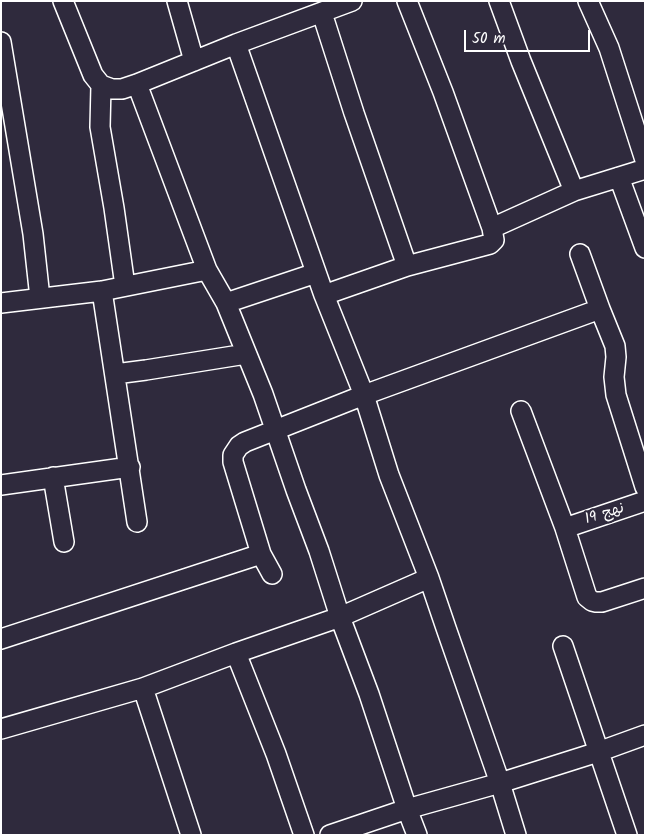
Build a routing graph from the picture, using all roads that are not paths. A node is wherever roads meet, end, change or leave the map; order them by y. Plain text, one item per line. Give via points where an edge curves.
1 (63, 1) edge
2 (177, 1) edge
3 (352, 1) edge
4 (408, 1) edge
5 (498, 1) edge
6 (588, 1) edge
7 (322, 13) junction
8 (1, 42) edge
9 (236, 44) junction
10 (194, 61) junction
11 (137, 84) junction
12 (101, 85) junction
13 (645, 160) edge
14 (645, 169) edge
15 (619, 177) junction
16 (574, 191) junction
17 (492, 228) junction
18 (645, 248) edge
19 (580, 254) dead end
20 (407, 266) junction
21 (208, 270) junction
22 (316, 272) junction
23 (125, 286) junction
24 (102, 291) junction
25 (324, 294) junction
26 (40, 298) junction
27 (1, 303) edge
28 (226, 303) junction
29 (600, 309) junction
30 (246, 354) junction
31 (116, 374) junction
32 (364, 395) junction
33 (521, 411) dead end
34 (276, 430) junction
35 (130, 466) junction
36 (52, 477) junction
37 (1, 485) edge
38 (645, 487) edge
39 (645, 501) edge
40 (138, 522) dead end
41 (565, 528) junction
42 (64, 542) dead end
43 (261, 554) junction
44 (272, 574) dead end
45 (429, 578) junction
46 (645, 588) edge
47 (340, 617) junction
48 (1, 639) edge
49 (563, 646) dead end
50 (236, 653) junction
51 (143, 688) junction
52 (1, 729) edge
53 (645, 736) edge
54 (598, 752) junction
55 (500, 783) junction
56 (407, 809) junction
57 (191, 835) edge
58 (304, 835) edge
59 (330, 835) edge
60 (417, 835) edge
61 (516, 835) edge
62 (627, 835) edge

1 - 12 street via 93,75
2 - 10 street
3 - 7 street
4 - 17 street
5 - 16 street
6 - 13 street via 609,48
7 - 9 street
7 - 20 street
8 - 26 street via 33,234
9 - 10 street
9 - 22 street
10 - 11 street
11 - 12 street via 122,89
11 - 21 street
12 - 23 street via 100,127
14 - 15 street
15 - 16 street
15 - 18 street
16 - 17 street
17 - 20 street via 494,240 490,244
19 - 29 street
20 - 25 street
21 - 23 street
21 - 28 street
22 - 25 street
22 - 28 street
23 - 24 street
24 - 26 street
24 - 31 street
25 - 32 street
26 - 27 street
28 - 30 street
29 - 32 street
29 - 38 street via 615,346 616,395
30 - 31 street
30 - 34 street
31 - 35 street
32 - 34 street
32 - 45 street via 389,475
33 - 41 street
34 - 43 street via 239,446 233,462
34 - 47 street
35 - 36 street
35 - 40 street
36 - 37 street
36 - 42 street
39 - 41 street, نهج 19
41 - 46 street via 587,597 592,601 602,602
43 - 44 street
43 - 48 street
45 - 47 street
45 - 55 street
47 - 50 street
47 - 56 street
49 - 54 street
50 - 51 street
50 - 58 street
51 - 52 street
51 - 57 street
53 - 54 street
54 - 55 street
54 - 62 street
55 - 56 street
55 - 61 street
56 - 59 street
56 - 60 street

